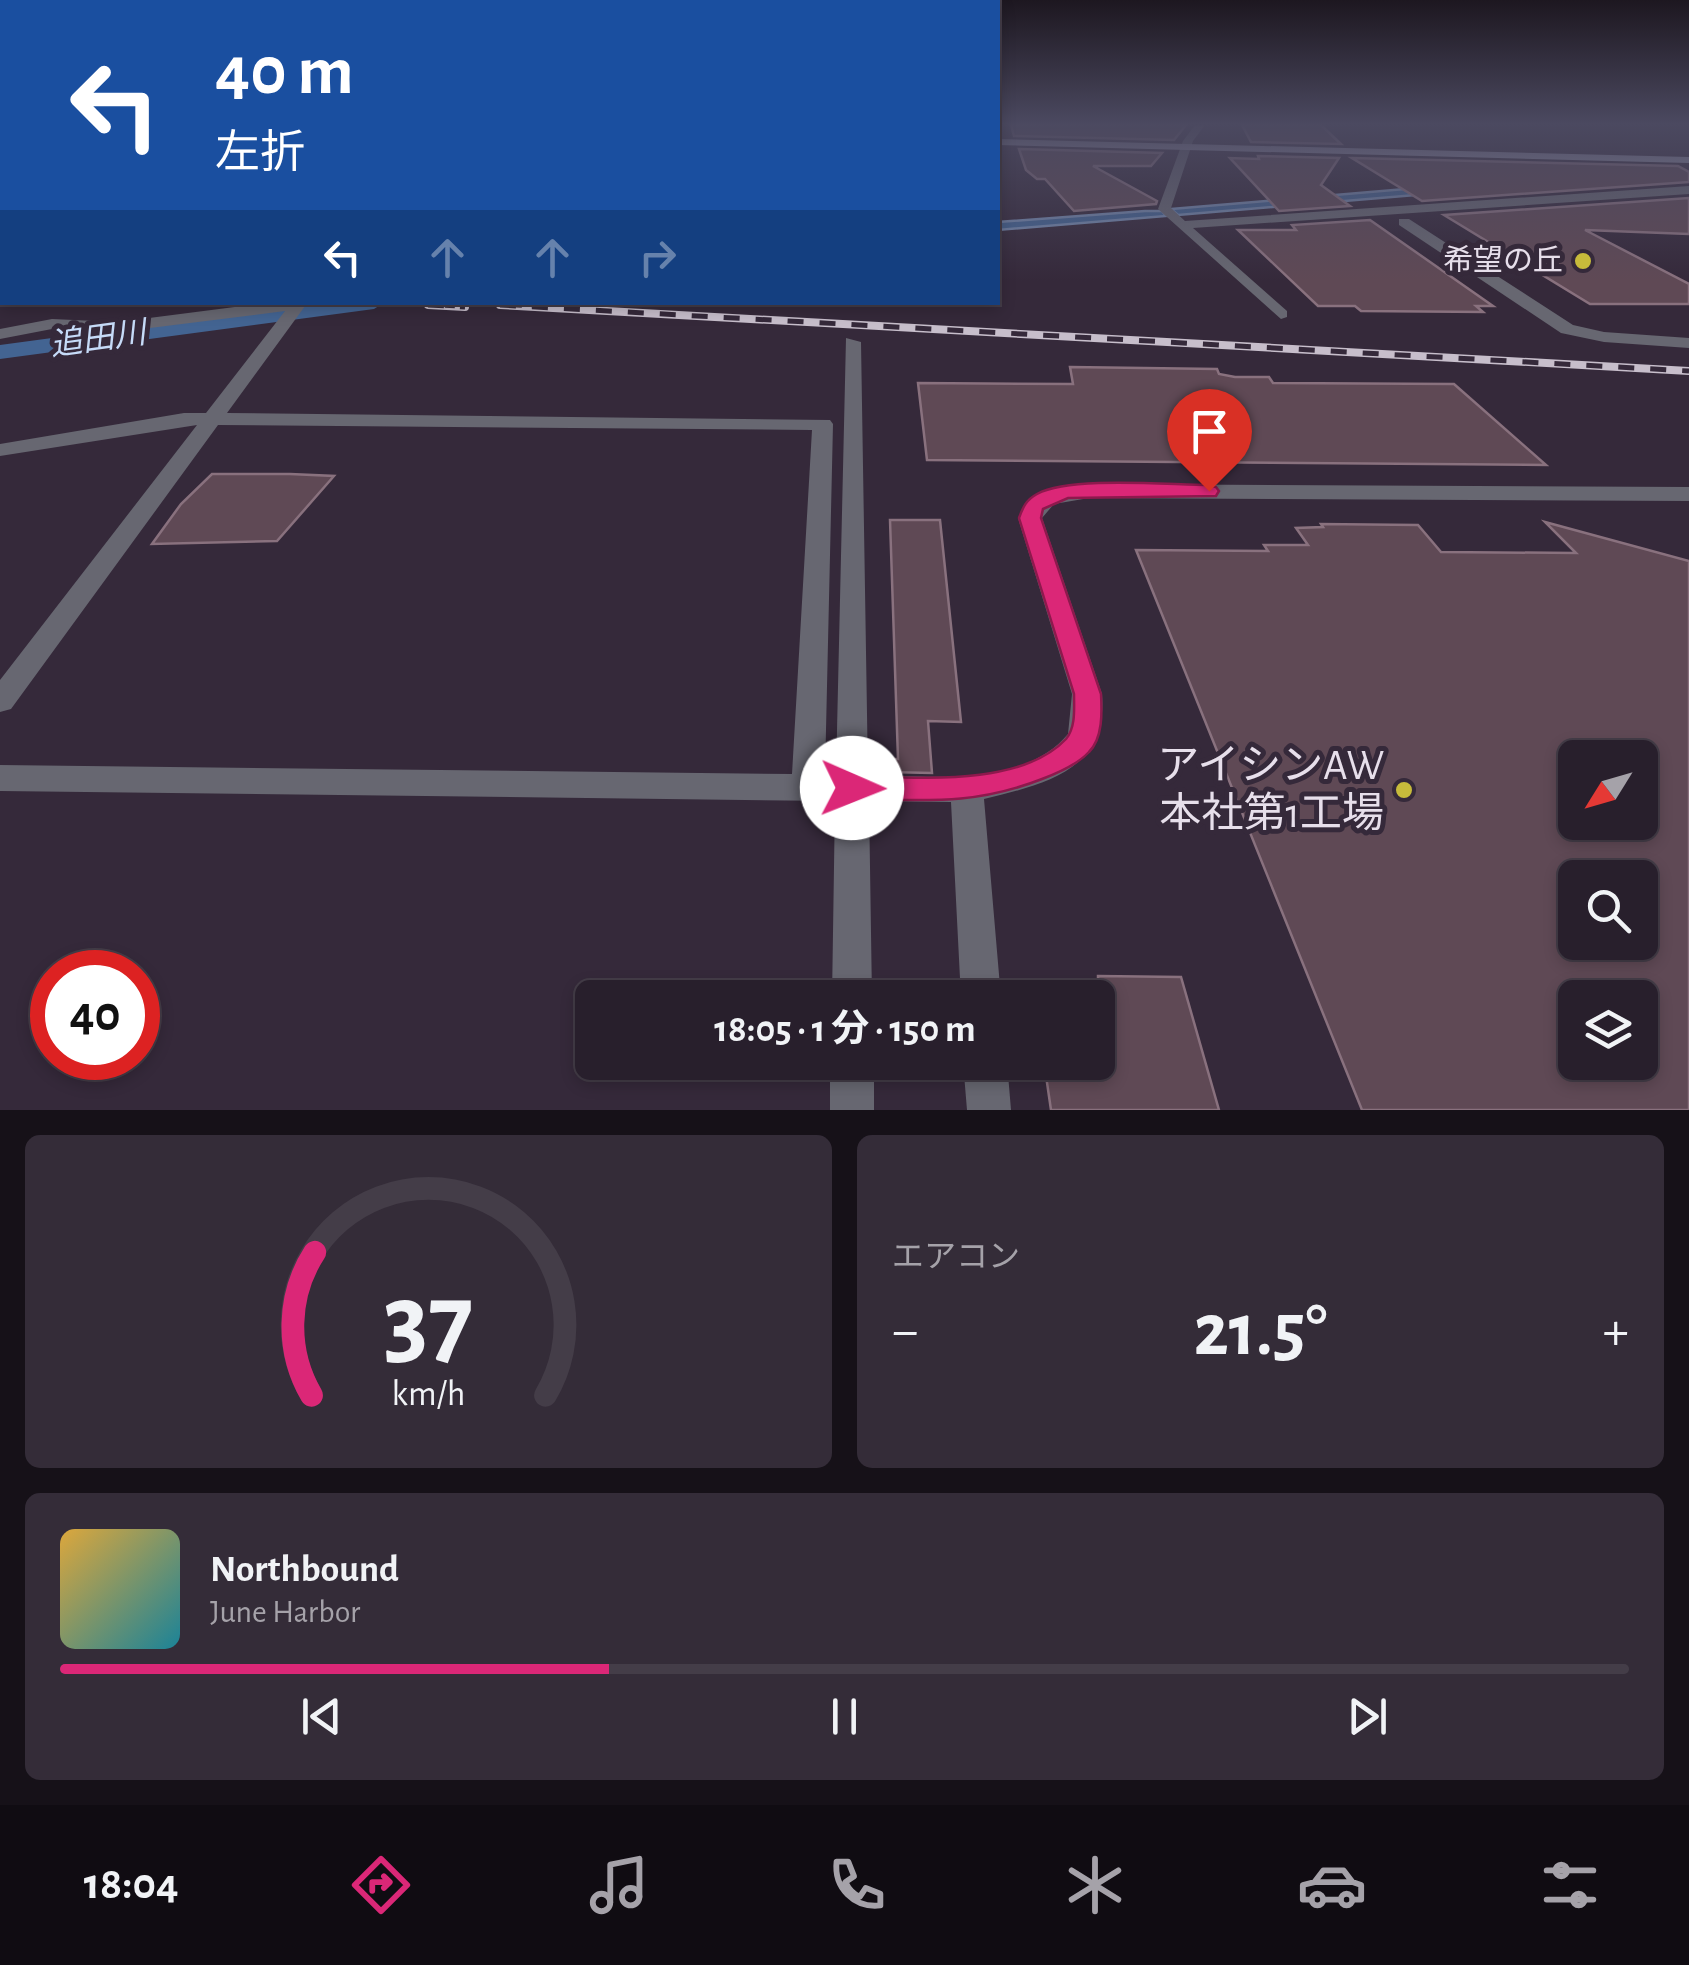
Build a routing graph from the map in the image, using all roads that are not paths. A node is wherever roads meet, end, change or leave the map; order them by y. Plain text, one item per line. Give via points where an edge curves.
1 (1181, 177) edge
2 (1689, 190) edge
3 (1175, 217) junction
4 (1404, 222) dead end
5 (295, 308) edge
6 (1281, 314) dead end
7 (0, 334) edge
8 (852, 342) dead end
9 (1689, 342) edge
10 (210, 419) junction
11 (0, 450) edge
12 (1689, 494) edge
13 (0, 701) edge
14 (0, 778) edge
15 (808, 787) junction
16 (852, 788) junction
17 (967, 789) junction
18 (852, 980) edge
19 (980, 980) edge
20 (852, 1080) edge
21 (986, 1080) edge
22 (852, 1110) edge
23 (988, 1110) edge

1 - 3 street
2 - 3 street
3 - 6 street
4 - 9 street via 1567,329 1604,338
5 - 7 street via 118,327 52,324
5 - 10 street
8 - 16 street
10 - 11 street
10 - 13 street
10 - 15 street via 823,424
12 - 17 street via 1089,491 1047,497 1030,518 1087,694 1088,719 1080,744 1051,764
14 - 15 street
15 - 16 street
16 - 17 street
16 - 18 street
17 - 19 street
20 - 22 street
21 - 23 street

